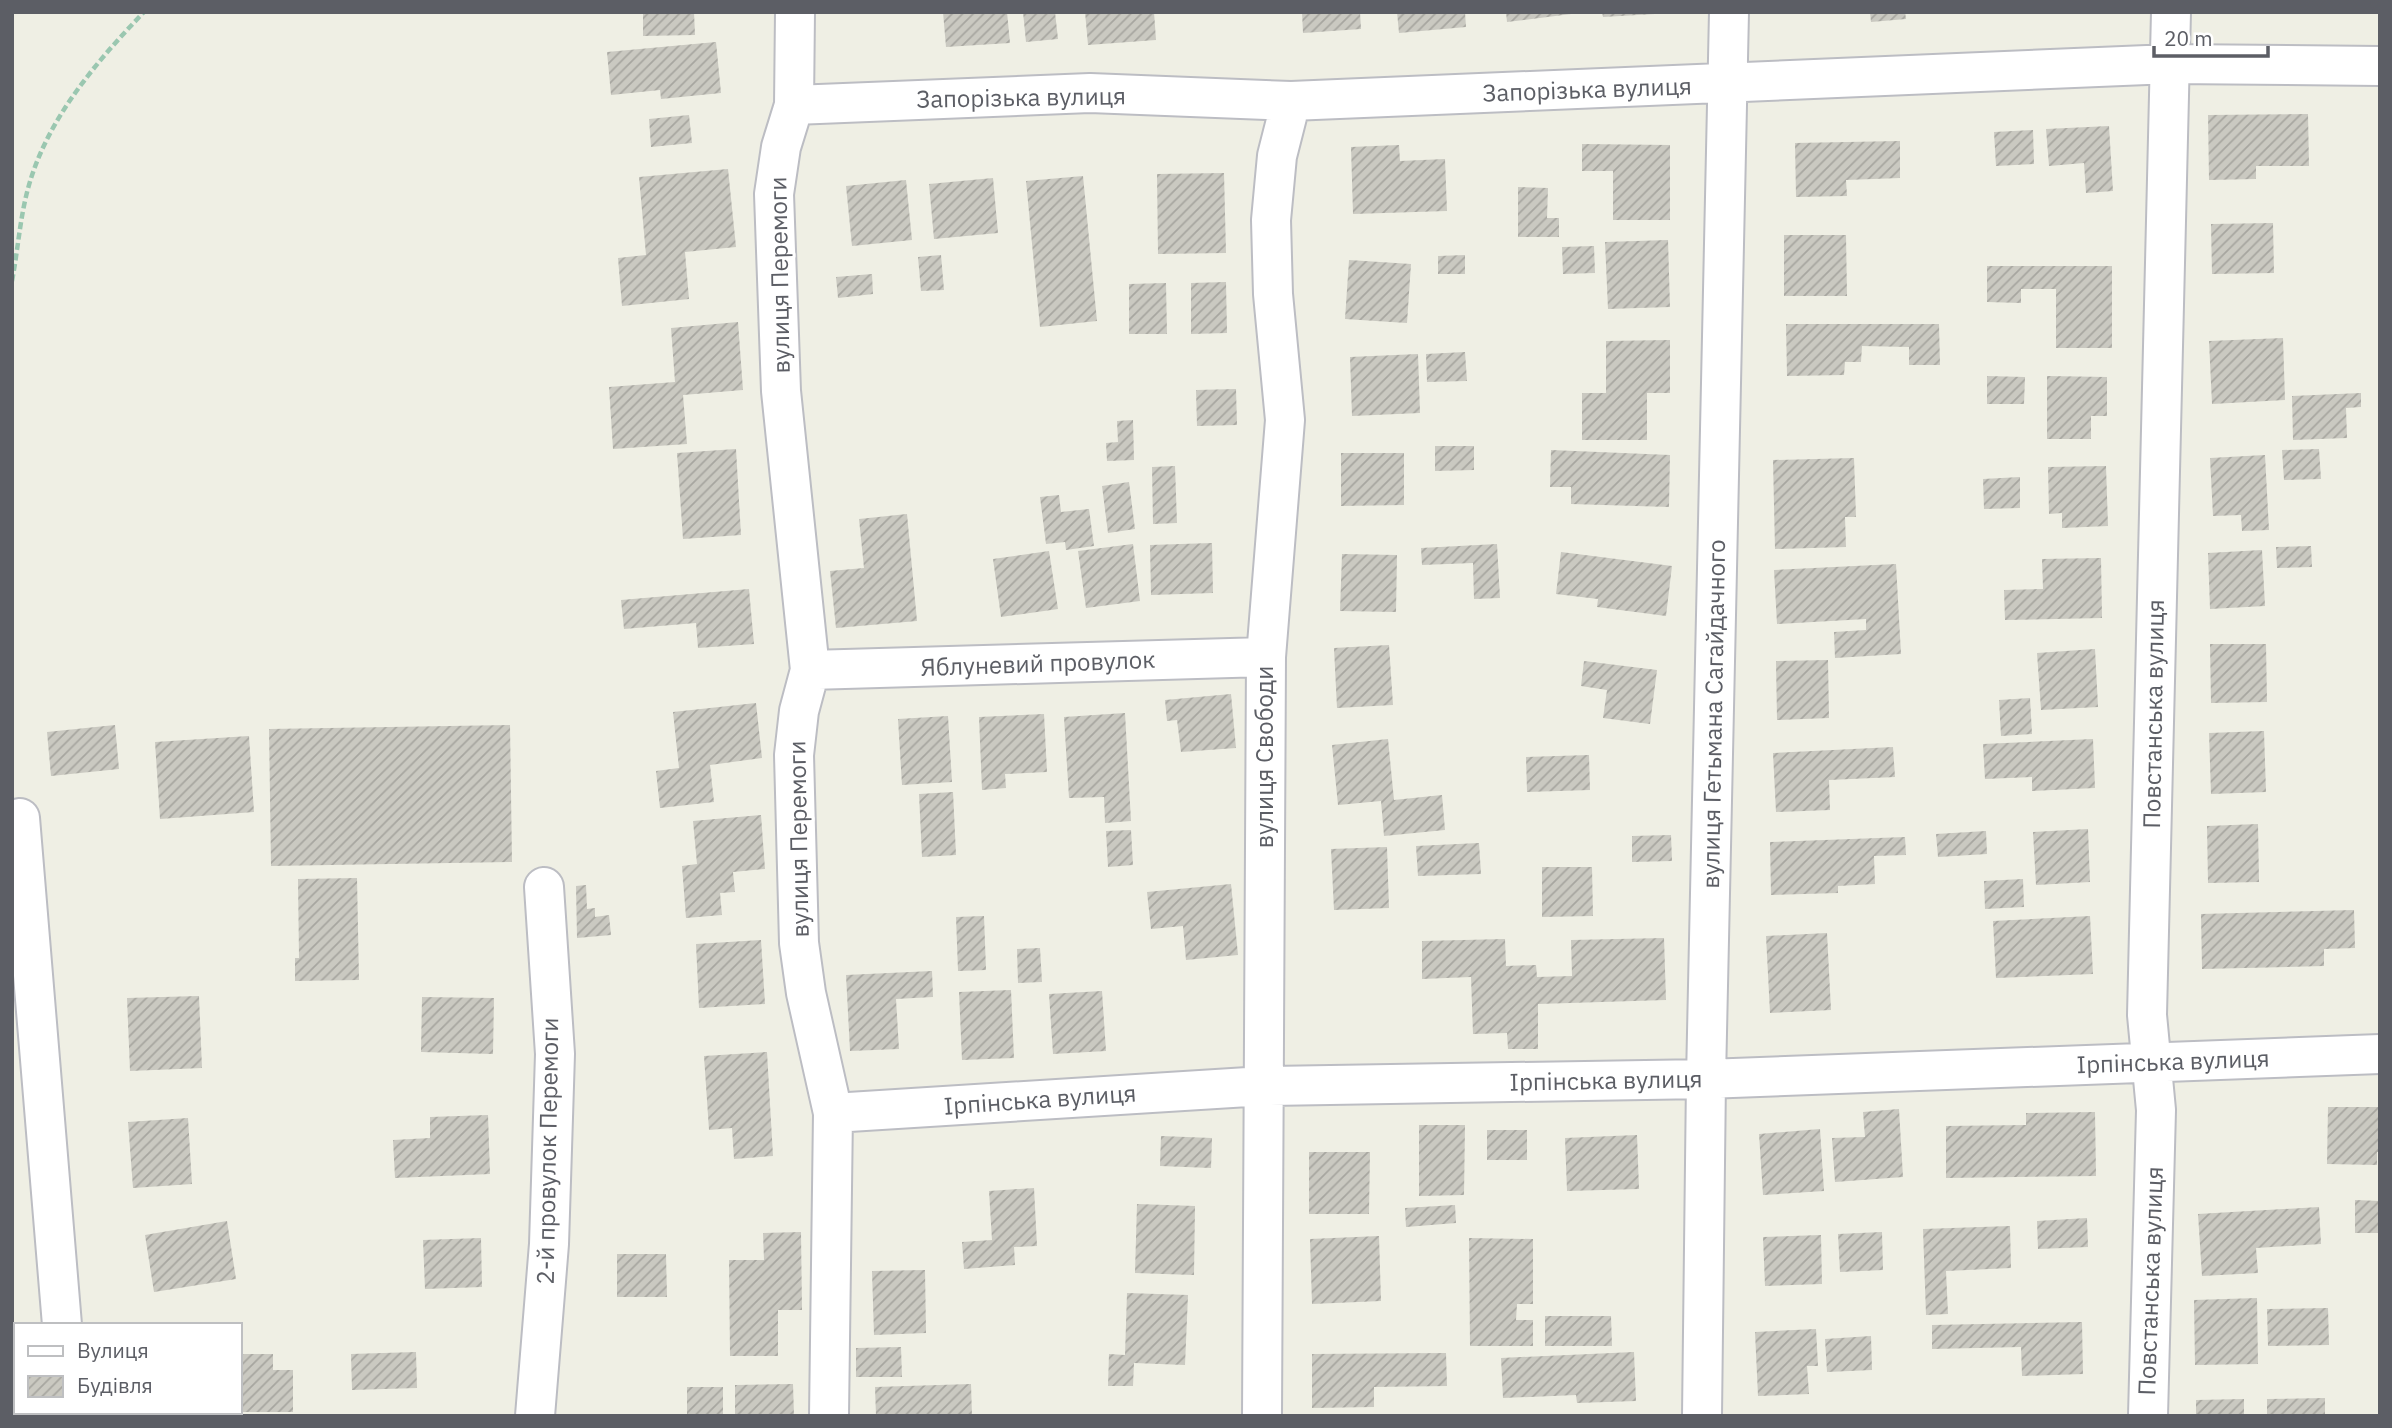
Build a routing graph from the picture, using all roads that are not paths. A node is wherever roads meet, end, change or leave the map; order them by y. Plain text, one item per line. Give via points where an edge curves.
1 (795, 12) edge
2 (1729, 12) edge
3 (2171, 12) edge
4 (2171, 64) junction
5 (2380, 66) edge
6 (1727, 85) junction
7 (1291, 102) junction
8 (794, 105) junction
9 (1266, 657) junction
10 (810, 670) junction
11 (20, 818) dead end
12 (544, 887) dead end
13 (2380, 1054) edge
14 (2152, 1063) junction
15 (1706, 1079) junction
16 (1264, 1086) junction
17 (833, 1113) junction
18 (62, 1323) edge
19 (535, 1416) edge
20 (829, 1416) edge
21 (1262, 1416) edge
22 (1702, 1416) edge
23 (2148, 1416) edge

1 - 8 street, вулиця Перемоги
2 - 6 street, вулиця Гетьмана Сагайдачного
3 - 4 street, Повстанська вулиця
4 - 5 street, Запорізька вулиця
4 - 6 street, Запорізька вулиця
4 - 14 street, Повстанська вулиця via 2147,1015
6 - 7 street, Запорізька вулиця
6 - 15 street, вулиця Гетьмана Сагайдачного
7 - 8 street, Запорізька вулиця via 1090,93
7 - 9 street, вулиця Свободи via 1277,156 1272,220 1284,421
8 - 10 street, вулиця Перемоги via 774,194 781,391
9 - 10 street, Яблуневий провулок
9 - 16 street, вулиця Свободи
10 - 17 street, вулиця Перемоги via 794,755 799,943
11 - 18 street
12 - 19 street, 2-й провулок Перемоги via 555,1054 549,1244
13 - 14 street, Ірпінська вулиця
14 - 15 street, Ірпінська вулиця
14 - 23 street, Повстанська вулиця via 2156,1110
15 - 16 street, Ірпінська вулиця
15 - 22 street, вулиця Гетьмана Сагайдачного
16 - 17 street, Ірпінська вулиця
16 - 21 street, вулиця Свободи
17 - 20 street, вулиця Перемоги

